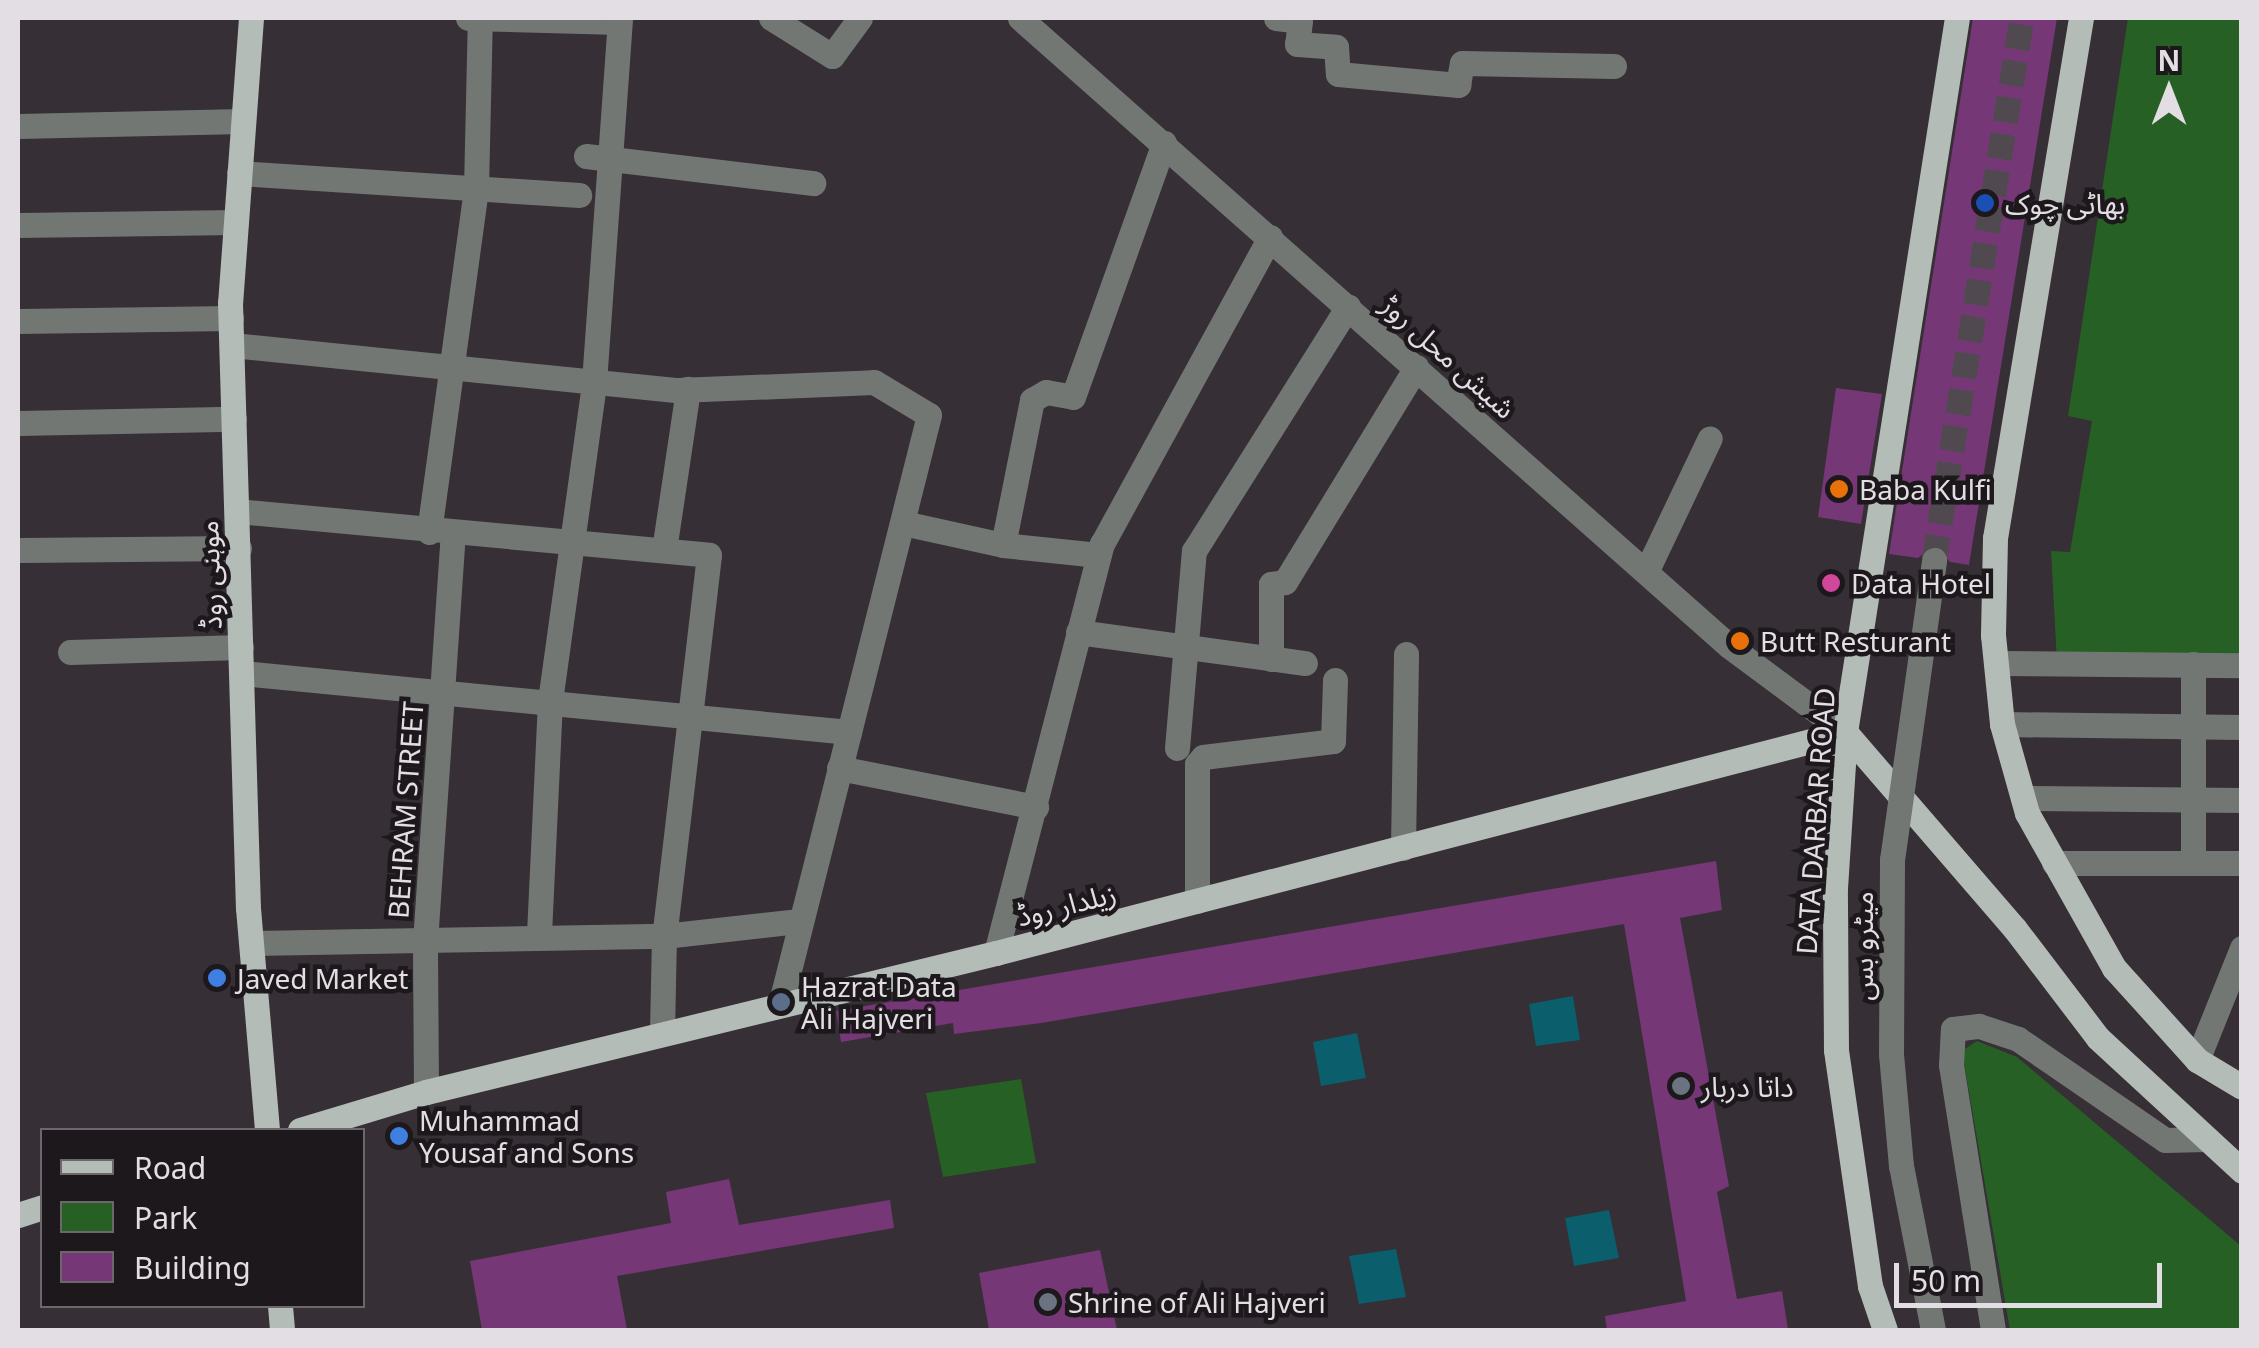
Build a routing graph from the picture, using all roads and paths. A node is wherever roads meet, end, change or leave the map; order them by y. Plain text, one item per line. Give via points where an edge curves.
1 (251, 18) edge
2 (468, 18) edge
3 (480, 18) edge
4 (771, 18) edge
5 (860, 18) edge
6 (1020, 18) edge
7 (1276, 18) edge
8 (1956, 18) edge
9 (2081, 18) edge
10 (619, 20) edge
11 (1044, 26) edge
12 (1614, 66) dead end
13 (244, 121) junction
14 (18, 126) edge
15 (1164, 142) junction
16 (597, 157) junction
17 (239, 174) junction
18 (813, 183) dead end
19 (476, 189) junction
20 (579, 196) dead end
21 (236, 222) junction
22 (18, 225) edge
23 (1270, 237) junction
24 (1348, 306) junction
25 (231, 318) junction
26 (18, 321) edge
27 (232, 346) junction
28 (1416, 367) junction
29 (450, 368) junction
30 (594, 382) junction
31 (688, 390) junction
32 (234, 418) junction
33 (18, 423) edge
34 (1710, 438) dead end
35 (237, 512) junction
36 (903, 523) junction
37 (441, 533) junction
38 (567, 540) junction
39 (1004, 545) junction
40 (239, 548) junction
41 (18, 550) edge
42 (664, 550) junction
43 (1098, 555) junction
44 (1934, 560) tunnel mouth
45 (1646, 572) junction
46 (1078, 632) junction
47 (241, 646) junction
48 (1186, 648) junction
49 (70, 652) dead end
50 (1406, 654) dead end
51 (1271, 659) junction
52 (1996, 662) junction
53 (1306, 663) dead end
54 (2193, 664) junction
55 (2242, 664) edge
56 (242, 673) junction
57 (1334, 680) dead end
58 (444, 692) junction
59 (550, 701) junction
60 (693, 714) junction
61 (2002, 724) junction
62 (2193, 726) junction
63 (2242, 727) edge
64 (849, 732) junction
65 (1846, 732) junction
66 (1176, 748) dead end
67 (840, 768) junction
68 (2023, 798) junction
69 (2193, 800) junction
70 (2242, 800) edge
71 (1036, 806) junction
72 (1403, 848) junction
73 (2054, 863) junction
74 (2193, 863) junction
75 (2242, 863) edge
76 (1198, 901) junction
77 (797, 922) junction
78 (539, 934) junction
79 (664, 936) junction
80 (425, 942) junction
81 (252, 944) junction
82 (2242, 948) edge
83 (996, 953) junction
84 (781, 1002) junction
85 (662, 1033) junction
86 (2198, 1060) junction
87 (2242, 1087) edge
88 (426, 1092) junction
89 (266, 1128) edge
90 (307, 1128) edge
91 (2206, 1139) junction
92 (2242, 1171) edge
93 (1885, 1330) edge
94 (1933, 1330) edge
95 (1994, 1330) edge

1 - 13 main road, موہنی روڈ
2 - 3 street
3 - 10 street
3 - 19 street, BEHRAM STREET
4 - 5 street via 832,56
6 - 11 street, شیش محل روڑ
7 - 12 street via 1300,20 1297,44 1336,47 1338,74 1458,85 1462,64
8 - 65 main road, DATA DARBAR ROAD
9 - 52 main road via 1995,538
10 - 16 street
11 - 15 street, شیش محل روڑ
13 - 14 street
13 - 17 main road, موہنی روڈ
15 - 23 street, شیش محل روڑ
15 - 39 street via 1073,396 1046,392 1032,400
16 - 18 street
16 - 30 street
17 - 19 street
17 - 21 main road, موہنی روڈ
19 - 20 street
19 - 29 street, BEHRAM STREET
21 - 22 street
21 - 25 main road, موہنی روڈ
23 - 24 street, شیش محل روڑ
23 - 43 street
24 - 28 street, شیش محل روڑ
24 - 48 street via 1194,551
25 - 26 street
25 - 27 main road, موہنی روڈ
27 - 29 street
27 - 32 main road, موہنی روڈ
28 - 45 street, شیش محل روڑ
28 - 51 street via 1284,582 1271,584
29 - 30 street
29 - 37 street, BEHRAM STREET
30 - 31 street
30 - 38 street
31 - 36 street via 887,386 929,415
31 - 42 street
32 - 33 street
32 - 35 main road, موہنی روڈ
34 - 45 street
35 - 37 street
35 - 40 main road, موہنی روڈ
36 - 39 street
36 - 64 street
37 - 38 street
37 - 58 street, BEHRAM STREET
38 - 42 street
38 - 59 street
39 - 43 street
40 - 41 street
40 - 47 main road, موہنی روڈ
42 - 60 street via 709,555 713,562
43 - 46 street
44 - 94 street, میٹرو بس, bridge via 1892,860 1891,1035 1902,1166
45 - 65 street, شیش محل روڑ via 1729,646
46 - 48 street
46 - 71 street
47 - 49 street
47 - 56 main road, موہنی روڈ
48 - 51 street
48 - 66 street
50 - 72 street
51 - 53 street
52 - 54 street
52 - 61 main road
54 - 55 street
54 - 62 street
56 - 58 street
56 - 81 main road, موہنی روڈ
57 - 76 street via 1333,740 1202,757
58 - 59 street
58 - 80 street, BEHRAM STREET
59 - 60 street
59 - 78 street
60 - 64 street
60 - 79 street
61 - 62 street
61 - 68 main road
62 - 63 street
62 - 69 street
64 - 67 street
65 - 72 main road, زیلدار روڈ
65 - 91 main road via 2004,915 2098,1038
65 - 93 main road, DATA DARBAR ROAD via 1835,888 1836,1050 1870,1286
67 - 71 street
67 - 77 street
68 - 69 street
68 - 73 main road
69 - 70 street
69 - 74 street
71 - 83 street
72 - 76 main road, زیلدار روڈ
73 - 74 street
73 - 86 main road via 2114,968
74 - 75 street
76 - 83 main road, زیلدار روڈ
77 - 79 street
77 - 84 street
78 - 79 street
78 - 80 street
79 - 85 street
80 - 81 street
80 - 88 street, BEHRAM STREET
81 - 89 main road, موہنی روڈ
82 - 86 street
83 - 84 main road, زیلدار روڈ
84 - 85 main road, زیلدار روڈ
85 - 88 main road, زیلدار روڈ
86 - 87 main road
88 - 90 main road, زیلدار روڈ
91 - 92 main road
91 - 95 street via 2165,1140 2018,1039 1979,1026 1954,1028 1952,1065

